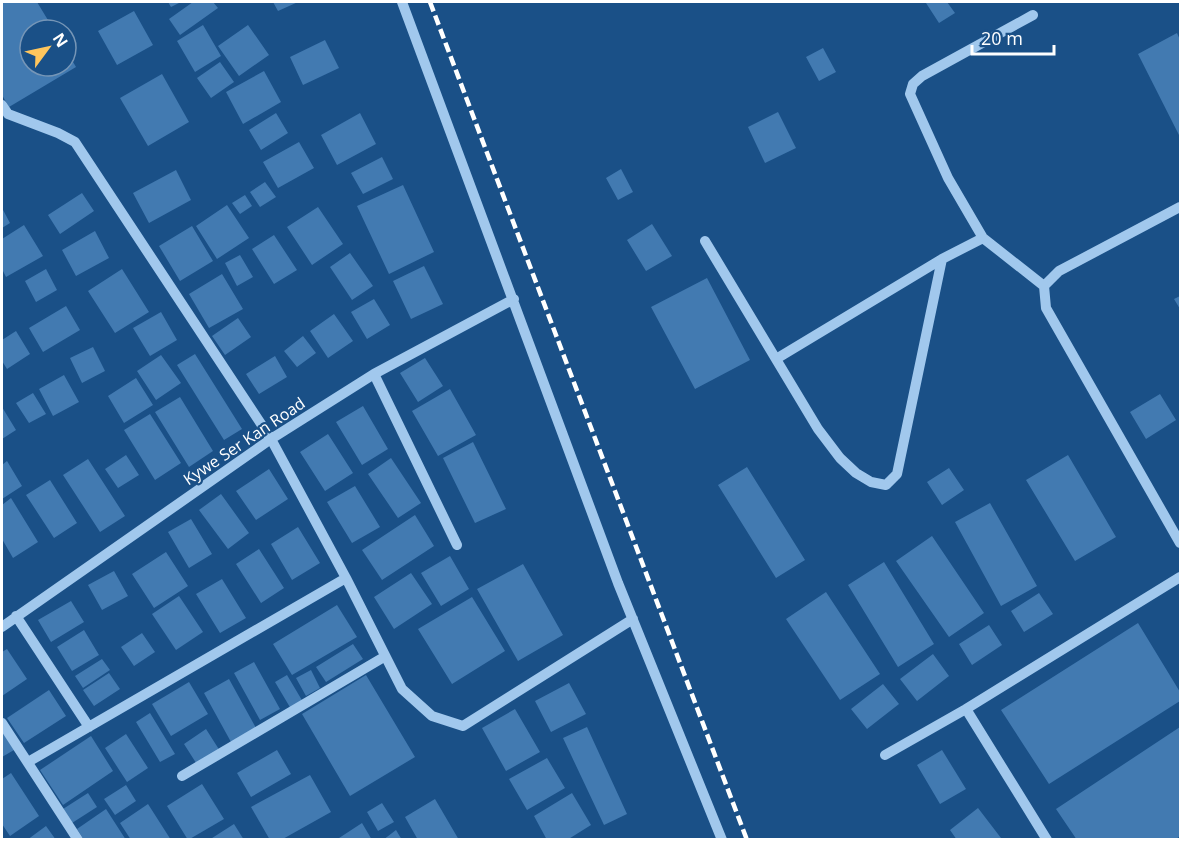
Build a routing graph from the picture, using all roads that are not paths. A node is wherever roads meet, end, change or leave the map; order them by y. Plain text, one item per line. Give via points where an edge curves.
1 (402, 2) edge
2 (1033, 15) dead end
3 (2, 105) edge
4 (1180, 207) edge
5 (984, 238) junction
6 (705, 241) dead end
7 (942, 259) junction
8 (1044, 286) junction
9 (514, 299) junction
10 (776, 359) junction
11 (375, 374) junction
12 (271, 439) junction
13 (1180, 543) edge
14 (457, 545) dead end
15 (1180, 577) edge
16 (346, 578) junction
17 (16, 616) junction
18 (633, 619) junction
19 (2, 627) edge
20 (384, 657) junction
21 (966, 709) junction
22 (2, 723) edge
23 (89, 727) junction
24 (885, 755) dead end
25 (28, 762) junction
26 (182, 776) dead end
27 (78, 840) edge
28 (722, 840) edge
29 (1047, 840) edge

1 - 9 street
2 - 5 street via 912,84 910,94 948,178
3 - 12 street via 8,114 75,142
4 - 8 street via 1059,271
5 - 7 street
5 - 8 street
6 - 10 street
7 - 10 street
7 - 10 street via 897,474 886,485 871,482 840,458
8 - 13 street via 1046,308
9 - 11 street, Kywe Ser Kan Road
9 - 18 street
11 - 12 street, Kywe Ser Kan Road
11 - 14 street
12 - 16 street
12 - 17 street, Kywe Ser Kan Road
15 - 21 street
16 - 20 street
16 - 23 street
17 - 19 street, Kywe Ser Kan Road
17 - 23 street
18 - 20 street via 463,726 432,716 402,689
18 - 28 street
20 - 26 street
21 - 24 street
21 - 29 street
22 - 25 street
23 - 25 street
25 - 27 street

